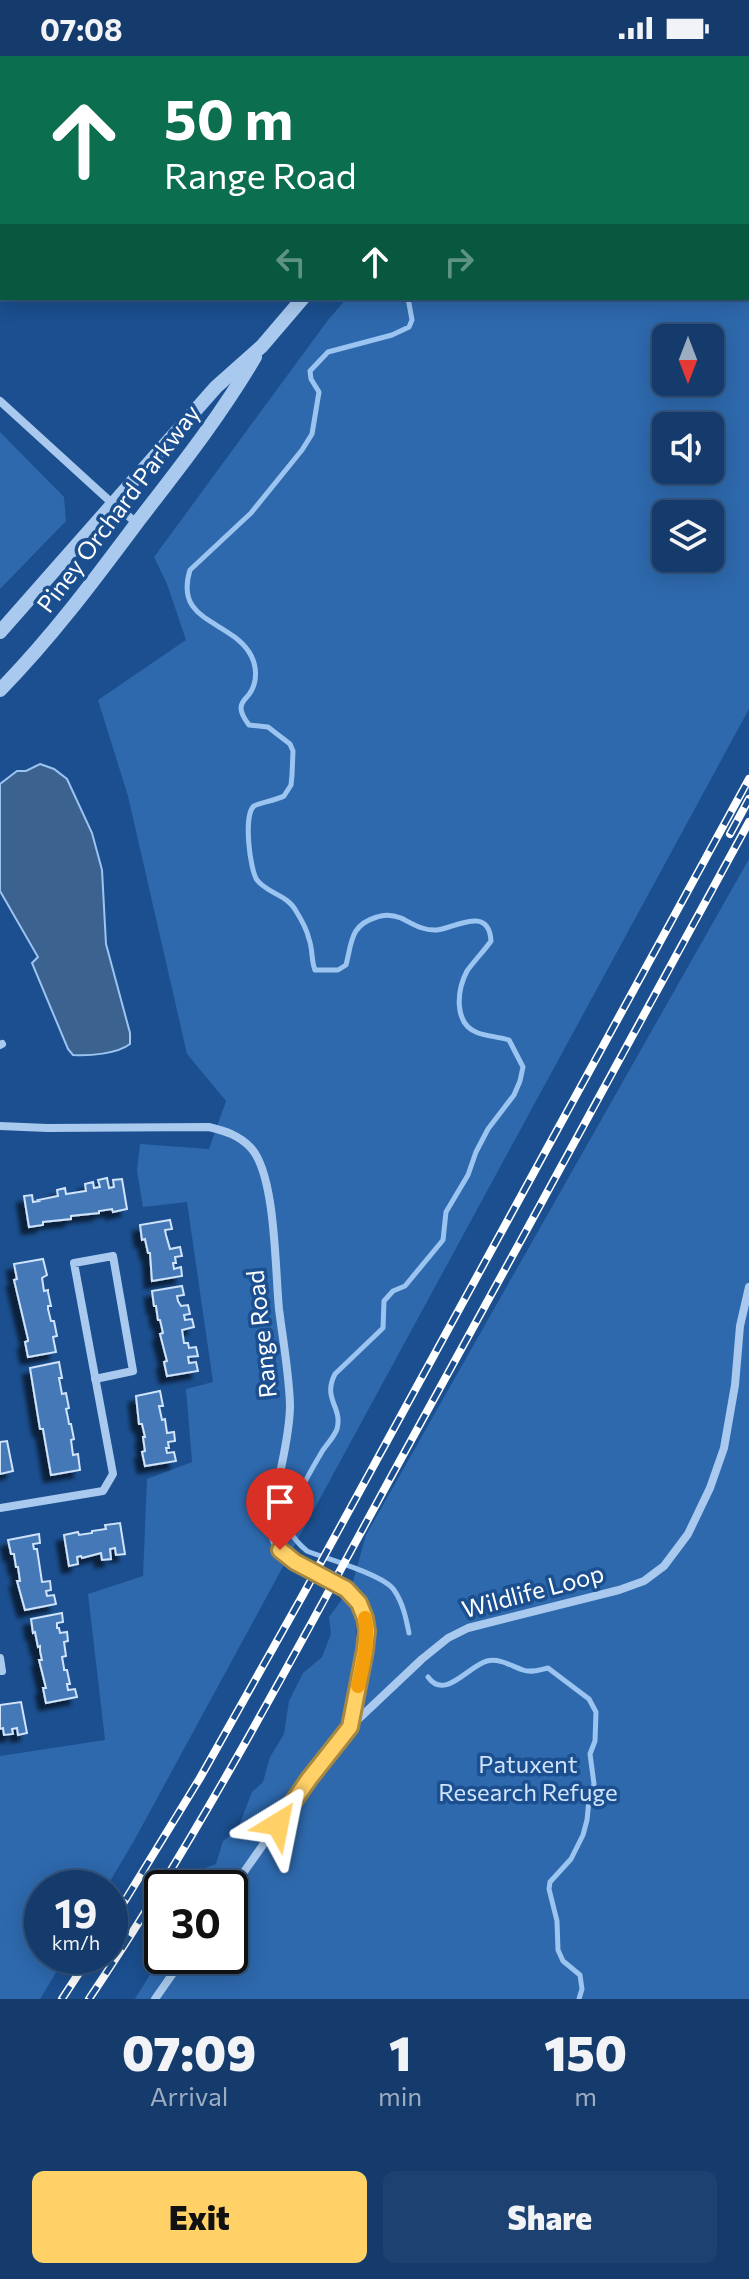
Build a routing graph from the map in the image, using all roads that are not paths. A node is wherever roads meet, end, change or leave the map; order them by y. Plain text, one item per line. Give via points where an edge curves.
1 (301, 300) edge
2 (262, 346) junction
3 (0, 401) edge
4 (113, 504) junction
5 (137, 523) junction
6 (0, 632) edge
7 (0, 690) edge
8 (0, 1126) edge
9 (749, 1287) edge
10 (95, 1379) junction
11 (0, 1508) edge
12 (0, 1658) edge
13 (0, 1671) edge
14 (350, 1727) junction
15 (245, 1870) edge
16 (172, 1974) edge
17 (155, 1999) edge

1 - 2 street, Piney Orchard Parkway
2 - 4 street, Piney Orchard Parkway via 216,387
2 - 5 street, Piney Orchard Parkway via 229,402
3 - 4 street
4 - 5 street
4 - 6 street, Piney Orchard Parkway
5 - 7 street, Piney Orchard Parkway via 79,602
8 - 14 street, Range Road via 209,1127 233,1133 252,1149 271,1208 290,1407 273,1538 295,1562 346,1589 362,1610 367,1631
9 - 14 street, Wildlife Loop via 724,1448 688,1534 664,1566 619,1590 468,1628 448,1638
10 - 10 street via 74,1263 113,1256 133,1371
10 - 11 street via 113,1474 103,1491
12 - 13 street
14 - 15 street, Wildlife Loop
16 - 17 street

